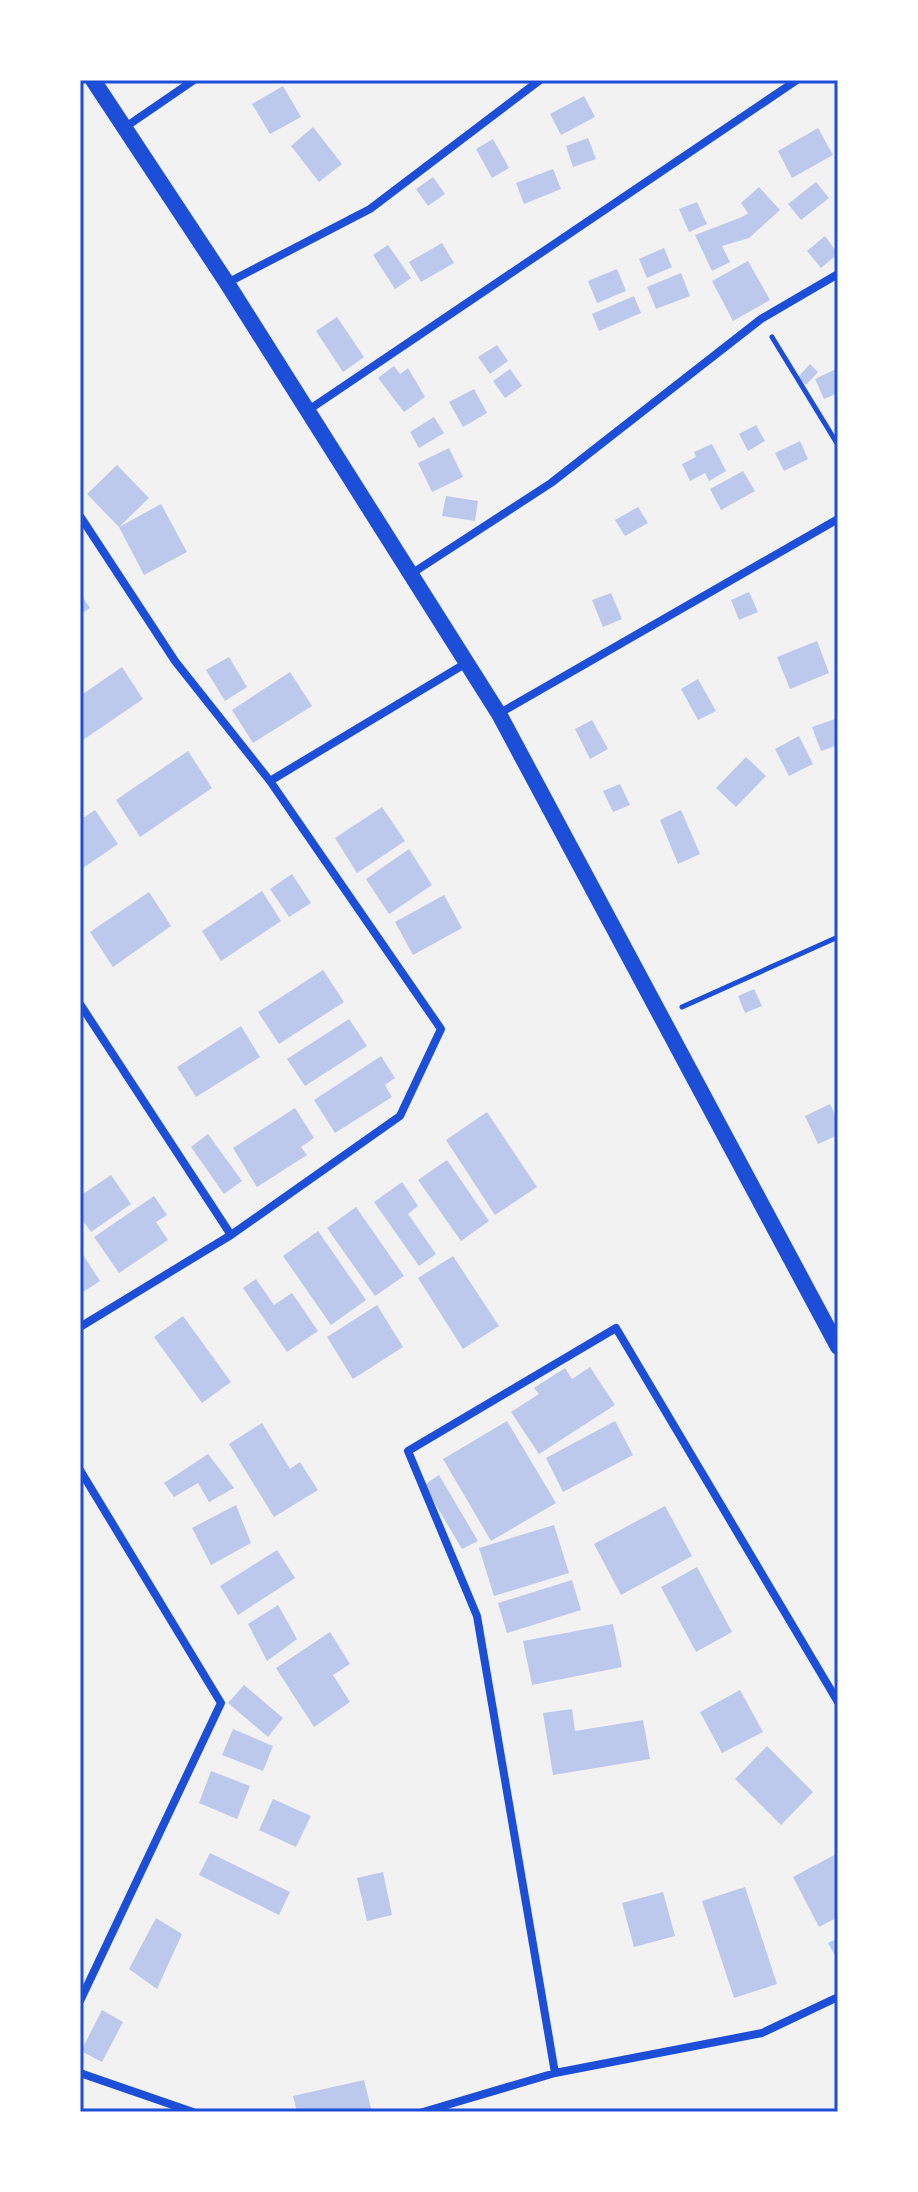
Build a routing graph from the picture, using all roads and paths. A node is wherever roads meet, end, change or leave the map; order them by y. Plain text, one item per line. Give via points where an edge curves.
1 (93, 80) edge
2 (194, 80) edge
3 (540, 80) edge
4 (797, 80) edge
5 (124, 129) junction
6 (838, 274) edge
7 (227, 283) junction
8 (761, 319) junction
9 (306, 411) junction
10 (838, 445) edge
11 (80, 516) edge
12 (838, 519) edge
13 (410, 574) junction
14 (468, 662) junction
15 (499, 714) junction
16 (270, 781) junction
17 (838, 937) edge
18 (80, 1004) edge
19 (662, 1016) junction
20 (231, 1235) junction
21 (80, 1327) edge
22 (838, 1347) edge
23 (80, 1470) edge
24 (838, 1702) edge
25 (838, 1997) edge
26 (80, 2001) edge
27 (80, 2073) edge
28 (555, 2073) junction
29 (193, 2112) edge
30 (423, 2112) edge

1 - 5 main road
2 - 5 street
3 - 7 street via 370,209
4 - 9 street
5 - 7 main road
6 - 8 street
7 - 9 main road
8 - 10 path
8 - 13 street via 551,483
9 - 13 main road
11 - 16 street via 175,661
12 - 15 street
13 - 14 main road
14 - 15 main road
14 - 16 street
15 - 19 main road
16 - 20 street via 441,1029 400,1116
17 - 19 path
18 - 20 street
19 - 22 main road
20 - 21 street
23 - 26 street via 221,1703
24 - 28 street via 616,1328 408,1451 477,1616
25 - 28 street via 762,2033
27 - 29 street
28 - 30 street

